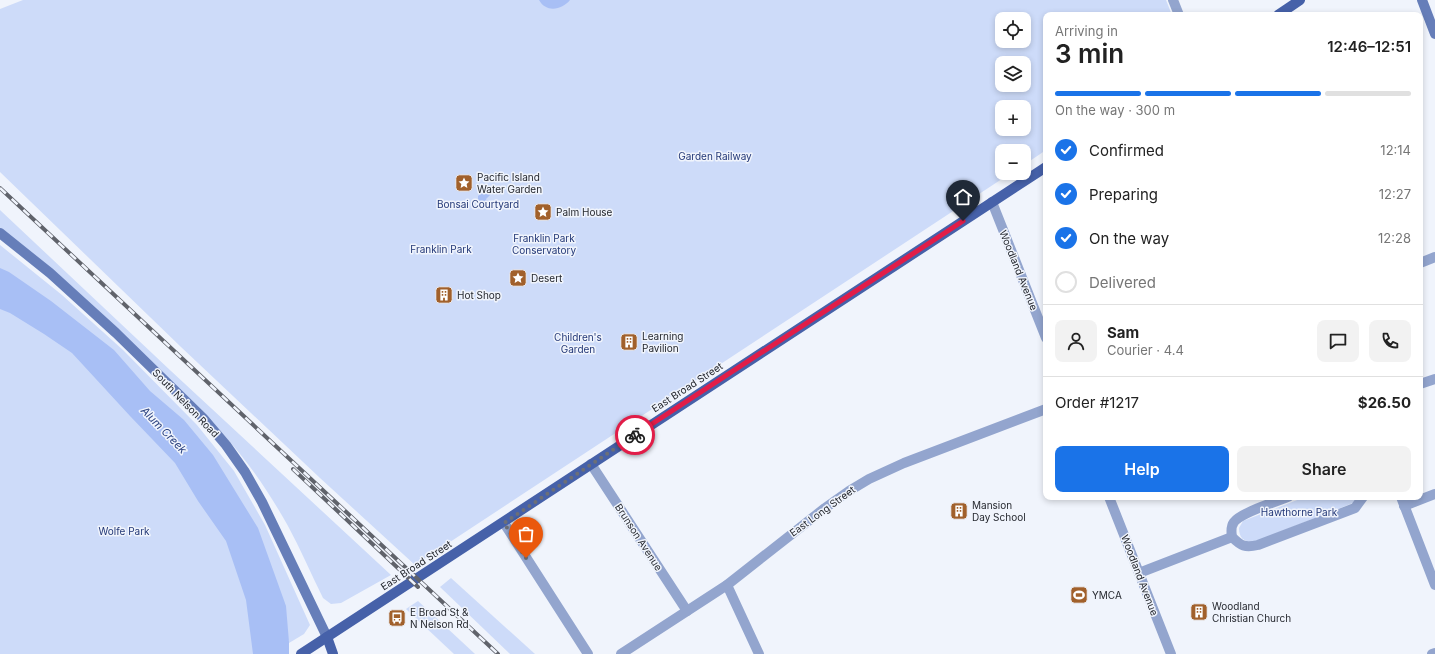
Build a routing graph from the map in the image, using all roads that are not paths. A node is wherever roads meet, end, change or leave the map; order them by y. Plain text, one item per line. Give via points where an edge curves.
1 (1173, 0) edge
2 (1300, 0) edge
3 (1422, 0) edge
4 (1178, 12) edge
5 (1282, 12) edge
6 (1435, 34) edge
7 (1043, 169) edge
8 (992, 202) junction
9 (0, 233) edge
10 (1435, 257) edge
11 (1423, 261) edge
12 (1043, 330) edge
13 (1435, 379) edge
14 (1423, 383) edge
15 (1043, 410) edge
16 (591, 464) junction
17 (1435, 494) edge
18 (1423, 497) edge
19 (1110, 500) edge
20 (1280, 500) edge
21 (1361, 500) edge
22 (1402, 501) edge
23 (504, 523) junction
24 (1232, 537) junction
25 (1139, 573) junction
26 (727, 585) junction
27 (1435, 585) edge
28 (687, 611) junction
29 (327, 637) junction
30 (302, 653) edge
31 (1435, 653) edge
32 (333, 654) edge
33 (588, 654) edge
34 (621, 654) edge
35 (759, 654) edge
36 (1171, 654) edge
37 (1432, 654) edge

1 - 4 street
2 - 5 main road
3 - 6 main road
7 - 8 main road, East Broad Street
8 - 12 street, Woodland Avenue
8 - 16 main road, East Broad Street
9 - 29 main road, South Nelson Road via 50,273 116,333 203,418 226,445 262,502
10 - 11 street
13 - 14 street
15 - 26 street, East Long Street via 869,479 825,508
16 - 23 main road, East Broad Street
16 - 28 street, Brunson Avenue
17 - 18 street
19 - 25 street, Woodland Avenue
20 - 24 street via 1241,515 1231,529
21 - 24 street via 1355,508 1258,545 1248,547
22 - 27 street
23 - 29 main road, East Broad Street
23 - 33 street
24 - 25 street
25 - 36 street, Woodland Avenue
26 - 28 street, East Long Street
26 - 35 street
28 - 34 street, East Long Street
29 - 30 main road, East Broad Street
29 - 32 main road
31 - 37 street

